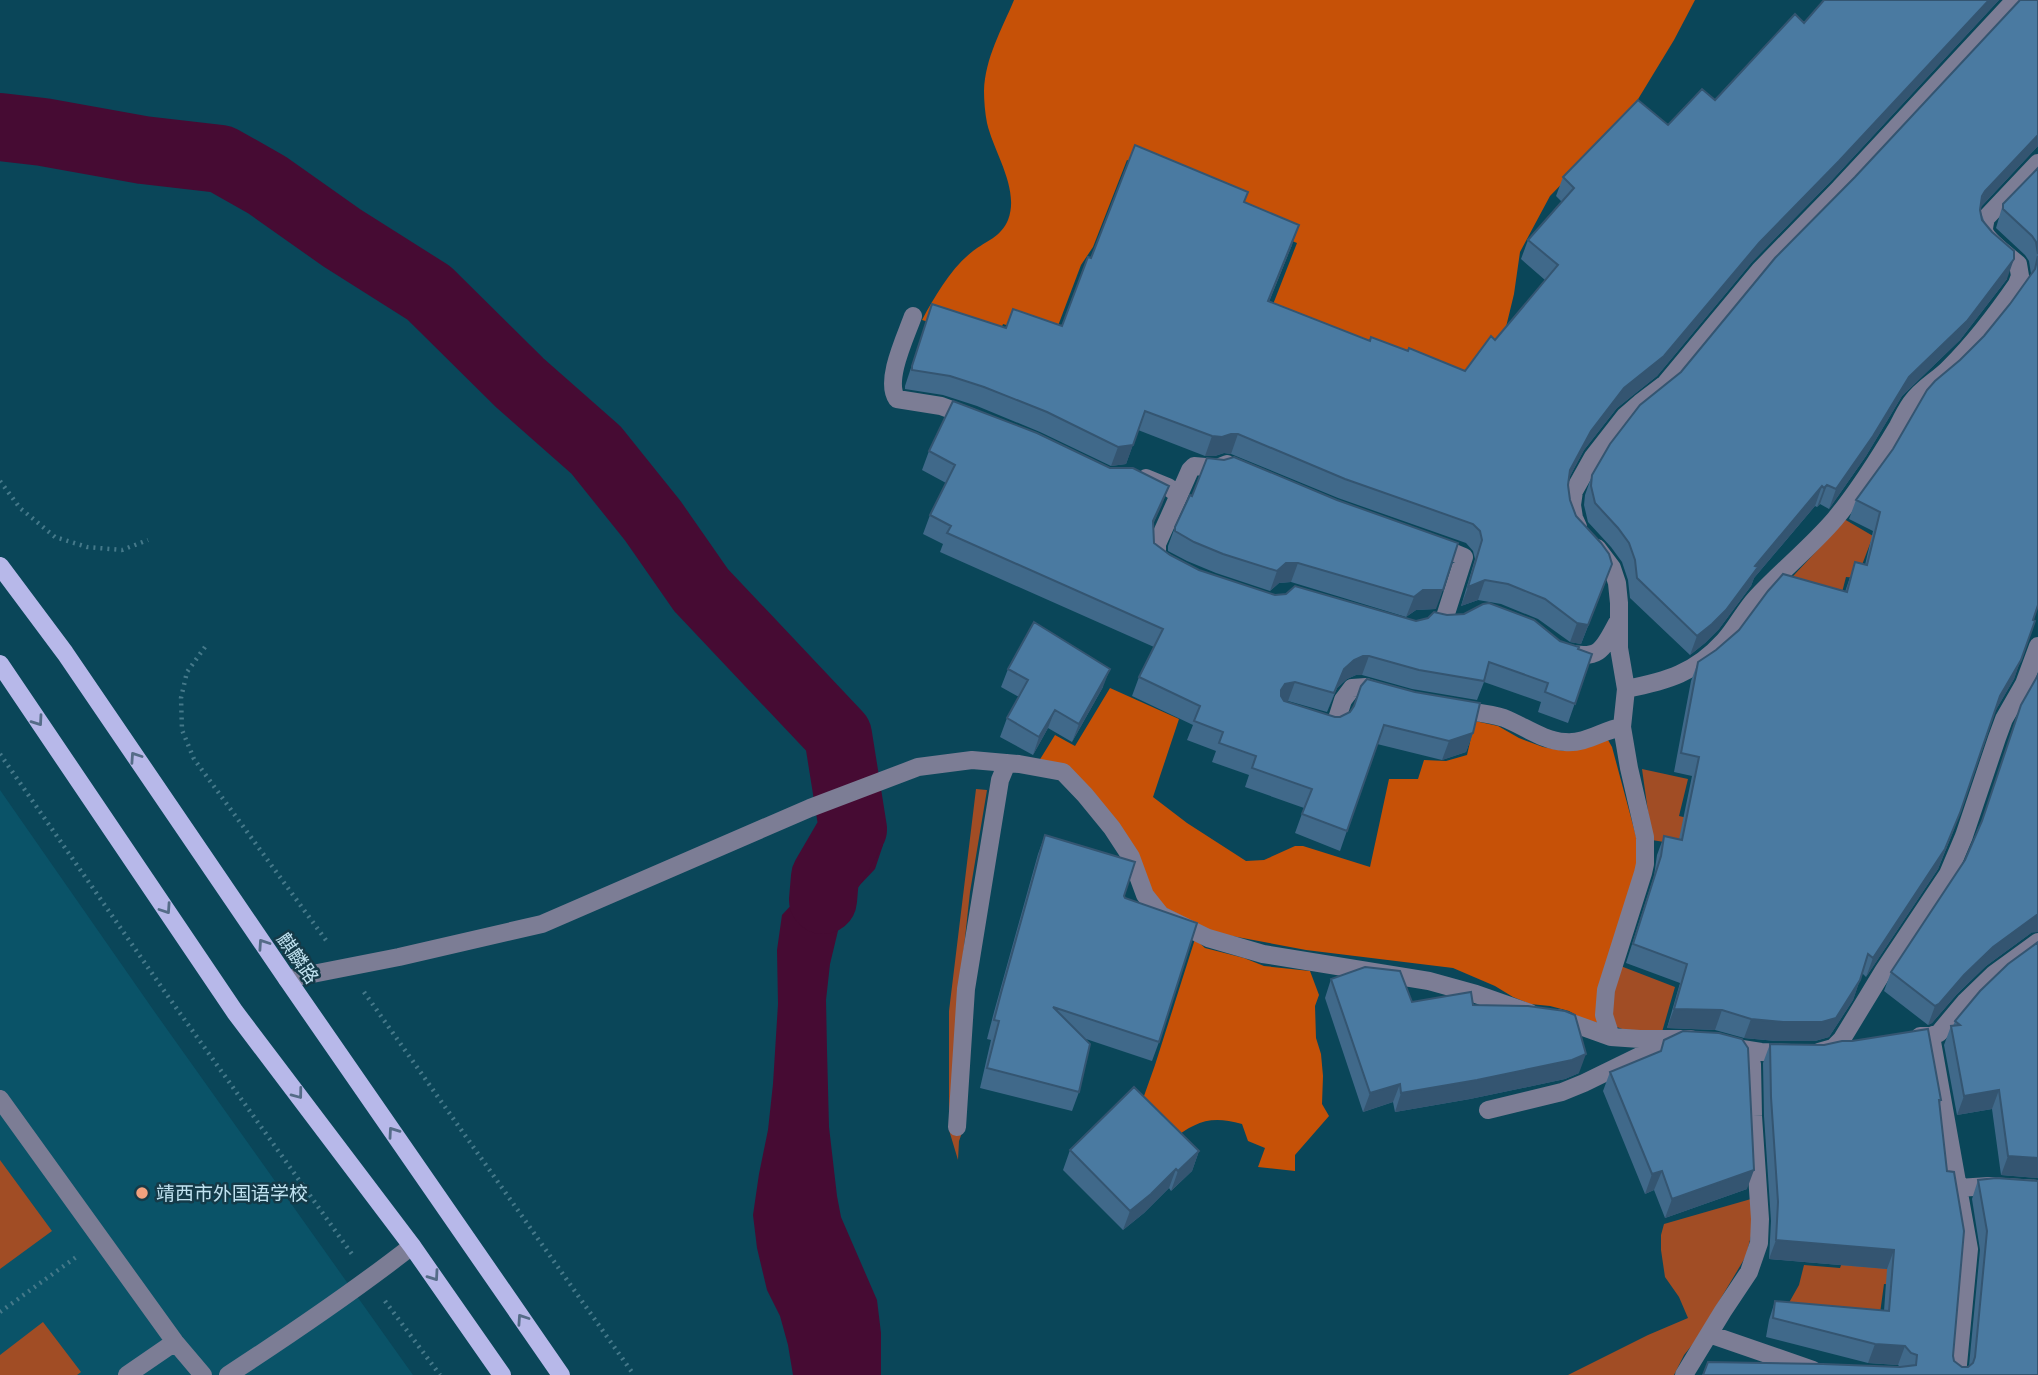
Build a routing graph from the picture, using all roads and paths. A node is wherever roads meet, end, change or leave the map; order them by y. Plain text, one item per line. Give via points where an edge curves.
1 (2015, 0) edge
2 (2038, 163) edge
3 (913, 316) dead end
4 (985, 422) edge
5 (1248, 473) edge
6 (1129, 475) edge
7 (0, 481) edge
8 (1180, 495) junction
9 (1414, 538) edge
10 (148, 540) dead end
11 (0, 566) edge
12 (1185, 572) edge
13 (1463, 618) edge
14 (1423, 620) edge
15 (1618, 622) junction
16 (1444, 624) junction
17 (1552, 645) edge
18 (2038, 646) edge
19 (205, 647) dead end
20 (0, 664) edge
21 (1626, 689) junction
22 (1401, 698) edge
23 (1442, 707) edge
24 (1297, 716) edge
25 (1622, 727) junction
26 (0, 754) edge
27 (1007, 763) junction
28 (2038, 942) edge
29 (346, 967) junction
30 (287, 979) junction
31 (1611, 1037) junction
32 (1931, 1037) junction
33 (1676, 1038) junction
34 (1906, 1038) edge
35 (1854, 1047) edge
36 (1833, 1048) junction
37 (1742, 1049) junction
38 (0, 1098) edge
39 (1488, 1110) dead end
40 (957, 1127) dead end
41 (1958, 1188) junction
42 (2038, 1189) edge
43 (101, 1239) junction
44 (412, 1245) junction
45 (369, 1279) junction
46 (0, 1312) edge
47 (1709, 1334) junction
48 (174, 1342) junction
49 (1833, 1373) edge
50 (127, 1375) edge
51 (203, 1375) edge
52 (228, 1375) edge
53 (440, 1375) edge
54 (502, 1375) edge
55 (561, 1375) edge
56 (634, 1375) edge
57 (1684, 1375) edge
58 (1957, 1375) edge

1 - 15 street via 1760,270 1665,384 1626,416 1581,476 1573,491 1574,518 1612,568
2 - 21 street via 1984,226 1988,238 2018,264 2017,284 1961,356 1919,392 1836,518 1754,600 1725,640 1701,662 1670,679
3 - 4 street via 896,365 892,393 897,399 941,406
5 - 8 street via 1227,464 1195,466
6 - 8 street via 1149,479
7 - 10 path via 20,508 55,537 121,551
8 - 12 street via 1155,551 1161,560
9 - 16 street via 1464,557
30 -> 11 main road, 麒麟路 via 65,653
13 - 16 street
14 - 16 street
15 - 17 street via 1598,653 1562,652
15 - 21 street
18 - 36 street via 2004,719 1948,874
19 - 29 path via 187,672 181,698 182,730 194,759
20 -> 44 main road via 235,1012
21 - 25 street
22 - 24 street via 1359,686 1347,692 1331,725
23 - 25 street via 1491,714 1565,742
25 - 31 street via 1645,837 1645,864 1606,990 1604,1015
26 - 45 path
27 - 29 street via 972,760 918,767 810,808 542,924
27 - 31 street via 1063,772 1112,828 1131,857 1145,895 1161,915 1208,938 1263,954 1429,981
27 - 40 street via 1000,780 966,989
28 - 32 street via 1994,974
29 - 30 street
29 - 56 path
55 -> 30 main road, 麒麟路
31 - 33 street
32 - 34 street
32 - 41 street
33 - 37 street
33 - 39 street via 1562,1092
35 - 36 street
36 - 37 street via 1789,1054
37 - 47 street via 1752,1064 1759,1243 1749,1272
38 - 43 street
41 - 42 street
41 - 58 street via 1969,1249
43 - 46 path
43 - 48 street
44 - 45 street
44 -> 54 main road
45 - 52 street
45 - 53 path
47 - 49 street via 1807,1369
47 - 57 street
48 - 50 street
48 - 51 street

